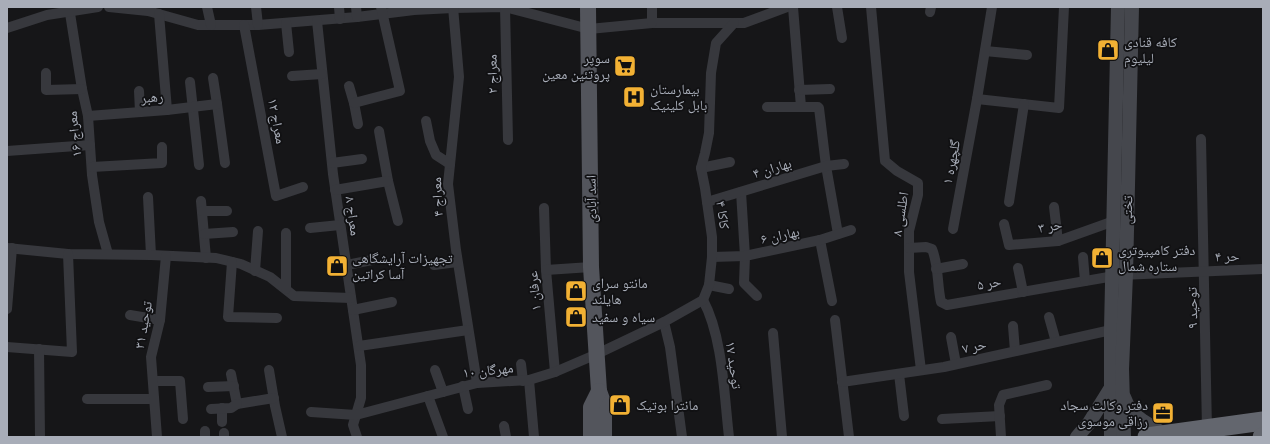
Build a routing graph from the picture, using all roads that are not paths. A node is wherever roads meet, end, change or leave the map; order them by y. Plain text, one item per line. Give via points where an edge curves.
1 (98, 7) edge
2 (109, 7) edge
3 (207, 7) edge
4 (256, 7) edge
5 (339, 7) edge
6 (453, 7) edge
7 (505, 7) edge
8 (588, 7) edge
9 (652, 7) edge
10 (787, 7) edge
11 (837, 7) edge
12 (872, 7) edge
13 (992, 7) edge
14 (1064, 7) edge
15 (1118, 7) edge
16 (1132, 7) edge
17 (69, 9) edge
18 (414, 9) edge
19 (381, 10) edge
20 (356, 12) edge
21 (159, 14) junction
22 (340, 19) junction
23 (317, 21) junction
24 (286, 23) junction
25 (652, 23) junction
26 (734, 23) junction
27 (211, 25) junction
28 (244, 25) junction
29 (258, 25) junction
30 (7, 28) edge
31 (589, 29) junction
32 (842, 38) dead end
33 (985, 51) junction
34 (289, 52) dead end
35 (1027, 55) dead end
36 (46, 73) dead end
37 (322, 74) junction
38 (292, 76) dead end
39 (213, 78) dead end
40 (190, 82) dead end
41 (349, 86) dead end
42 (82, 89) junction
43 (830, 89) dead end
44 (799, 90) junction
45 (139, 91) dead end
46 (977, 99) junction
47 (354, 103) junction
48 (218, 104) junction
49 (1024, 104) junction
50 (193, 107) junction
51 (767, 107) dead end
52 (801, 108) junction
53 (167, 110) junction
54 (140, 112) junction
55 (88, 116) junction
56 (426, 121) dead end
57 (358, 124) dead end
58 (379, 131) dead end
59 (1202, 138) dead end
60 (508, 140) dead end
61 (90, 145) junction
62 (162, 147) dead end
63 (7, 151) edge
64 (362, 159) dead end
65 (730, 162) dead end
66 (225, 163) dead end
67 (332, 163) junction
68 (450, 164) junction
69 (844, 164) dead end
70 (199, 165) dead end
71 (826, 166) junction
72 (92, 167) junction
73 (701, 168) junction
74 (388, 181) junction
75 (303, 187) dead end
76 (335, 190) junction
77 (741, 192) junction
78 (148, 197) dead end
79 (707, 202) junction
80 (1009, 202) dead end
81 (1054, 207) dead end
82 (544, 208) dead end
83 (227, 211) dead end
84 (398, 221) dead end
85 (1114, 221) junction
86 (1004, 224) dead end
87 (340, 225) junction
88 (310, 228) dead end
89 (953, 229) dead end
90 (851, 230) dead end
91 (258, 231) dead end
92 (234, 232) dead end
93 (286, 233) dead end
94 (204, 234) junction
95 (838, 234) junction
96 (820, 240) junction
97 (1058, 241) junction
98 (10, 248) edge
99 (909, 248) junction
100 (68, 254) junction
101 (108, 254) junction
102 (151, 255) junction
103 (166, 256) junction
104 (745, 256) junction
105 (712, 257) junction
106 (1083, 257) dead end
107 (206, 258) junction
108 (372, 260) dead end
109 (232, 262) junction
110 (457, 262) junction
111 (963, 264) dead end
112 (346, 265) junction
113 (434, 265) dead end
114 (592, 267) junction
115 (936, 268) junction
116 (1018, 268) dead end
117 (1263, 269) edge
118 (255, 270) junction
119 (546, 270) junction
120 (1205, 271) junction
121 (1120, 275) junction
122 (1085, 281) junction
123 (709, 284) junction
124 (286, 289) junction
125 (729, 289) dead end
126 (1023, 292) junction
127 (757, 296) dead end
128 (351, 298) junction
129 (703, 300) junction
130 (832, 301) dead end
131 (392, 302) dead end
132 (7, 309) edge
133 (353, 310) junction
134 (130, 315) dead end
135 (1049, 317) dead end
136 (277, 318) dead end
137 (160, 320) junction
138 (834, 320) dead end
139 (664, 322) junction
140 (1013, 326) dead end
141 (468, 330) junction
142 (1111, 330) junction
143 (773, 333) dead end
144 (951, 336) dead end
145 (1056, 342) junction
146 (359, 346) junction
147 (7, 347) edge
148 (39, 349) junction
149 (1015, 351) junction
150 (597, 354) junction
151 (521, 364) dead end
152 (956, 364) junction
153 (269, 370) dead end
154 (435, 370) dead end
155 (921, 370) junction
156 (555, 372) junction
157 (231, 374) dead end
158 (899, 374) junction
159 (153, 381) junction
160 (526, 381) junction
161 (842, 382) junction
162 (477, 383) junction
163 (1047, 385) dead end
164 (234, 386) junction
165 (463, 386) junction
166 (208, 387) dead end
167 (1117, 388) junction
168 (599, 391) junction
169 (443, 392) junction
170 (428, 396) junction
171 (274, 398) junction
172 (87, 399) dead end
173 (154, 399) junction
174 (237, 404) junction
175 (222, 408) junction
176 (211, 409) dead end
177 (468, 409) dead end
178 (311, 412) dead end
179 (356, 415) junction
180 (904, 416) dead end
181 (1000, 416) junction
182 (183, 419) dead end
183 (942, 419) dead end
184 (1263, 421) edge
185 (222, 422) dead end
186 (504, 426) dead end
187 (1207, 429) junction
188 (1156, 436) edge
189 (40, 437) edge
190 (157, 437) edge
191 (282, 437) edge
192 (356, 437) edge
193 (443, 437) edge
194 (506, 437) edge
195 (534, 437) edge
196 (591, 437) edge
197 (604, 437) edge
198 (682, 437) edge
199 (729, 437) edge
200 (782, 437) edge
201 (849, 437) edge
202 (1001, 437) edge
203 (1077, 437) edge
204 (1111, 437) edge
205 (1124, 437) edge

1 - 17 street
2 - 21 street
3 - 27 street
4 - 29 street
5 - 22 street
6 - 7 street
6 - 18 street
6 - 68 street, معراج ۴ via 459,77
7 - 31 street
7 - 60 street, معراج ۲
8 - 31 main road, اسد آبادی
9 - 25 street
10 - 26 street via 744,23
10 - 44 street
11 - 32 street
12 - 99 street, اطلسی ۸ via 885,161 918,183 918,195 909,231
13 - 33 street, گلچهره ۱
14 - 49 street via 1059,108
15 - 85 main road, تختی
16 - 121 main road, تختی
17 - 30 street
17 - 42 street, معراج ۱۶
18 - 19 street
19 - 20 street
19 - 47 street via 400,91
20 - 22 street
21 - 27 street via 198,25
21 - 53 street
22 - 23 street
23 - 24 street
23 - 37 street, معراج ۸
24 - 29 street
24 - 34 street
25 - 26 street
25 - 31 street
26 - 73 street, کاکا ۴ via 716,43 711,73 706,153
27 - 28 street
28 - 29 street
28 - 75 street, معراج ۱۲ via 276,196
31 - 114 main road, اسد آبادی
33 - 35 street
33 - 46 street, گلچهره ۱
36 - 42 street via 46,90
37 - 38 street
37 - 67 street, معراج ۸
39 - 48 street
40 - 50 street
41 - 47 street
42 - 55 street, معراج ۱۶
43 - 44 street
44 - 52 street
45 - 54 street
46 - 49 street
46 - 89 street, گلچهره ۱
47 - 57 street
48 - 50 street, رهبر
48 - 66 street
49 - 80 street
50 - 53 street, رهبر
50 - 70 street
51 - 52 street
52 - 71 street via 818,107
53 - 54 street, رهبر
54 - 55 street, رهبر
55 - 61 street, معراج ۱۶
56 - 68 street via 436,155
58 - 74 street
59 - 120 street, توحید ۹
61 - 63 street
61 - 72 street, معراج ۱۶
62 - 72 street via 162,164
64 - 67 street
65 - 73 street
67 - 76 street, معراج ۸
68 - 110 street, معراج ۴ via 448,184
69 - 71 street, بهاران ۴
71 - 77 street, بهاران ۴
71 - 95 street
72 - 101 street, معراج ۱۶ via 99,222
73 - 79 street, کاکا ۴
74 - 76 street
74 - 84 street
76 - 87 street, معراج ۸
77 - 79 street, بهاران ۴
77 - 104 street
78 - 102 street
79 - 105 street, کاکا ۴
81 - 97 street
82 - 119 street, عرفان ۱
83 - 94 street via 202,206
85 - 97 street, حر ۳
85 - 121 main road, تختی
86 - 97 street, حر ۳ via 1009,245
87 - 88 street
87 - 112 street, معراج ۸
90 - 95 street, بهاران ۶
91 - 118 street
92 - 94 street
93 - 124 street
94 - 107 street
95 - 96 street, بهاران ۶
96 - 104 street, بهاران ۶
96 - 130 street
98 - 100 street
98 - 132 street
99 - 115 street, حر ۵ via 932,249 936,257
99 - 155 street, اطلسی ۸ via 909,272
100 - 101 street
100 - 148 street via 72,352
101 - 102 street
102 - 103 street
103 - 107 street
103 - 137 street, توحید ۳۱
104 - 105 street, بهاران ۶
104 - 127 street via 744,283
105 - 123 street, کاکا ۴
106 - 122 street
107 - 109 street
108 - 112 street
109 - 118 street
109 - 136 street via 228,316
110 - 113 street
110 - 141 street, معراج ۴
111 - 115 street
112 - 128 street, معراج ۸
114 - 119 street
114 - 150 main road, اسد آبادی
115 - 126 street, حر ۵ via 941,302 947,305
116 - 126 street
117 - 120 street, حر ۴
118 - 124 street
119 - 156 street, عرفان ۱
120 - 121 street, حر ۴
120 - 187 street, توحید ۹
121 - 122 street, حر ۵
121 - 142 main road, تختی
121 - 167 main road, تختی
122 - 126 street, حر ۵
123 - 125 street
123 - 129 street, کاکا ۴
124 - 128 street via 294,296
128 - 133 street, معراج ۸
129 - 139 street
129 - 199 street, توحید ۱۷ via 709,311 719,348
131 - 133 street
133 - 146 street, معراج ۸
134 - 137 street
135 - 145 street
137 - 159 street, توحید ۳۱ via 151,357
138 - 161 street
139 - 150 street
139 - 198 street via 670,347
140 - 149 street
141 - 146 street
141 - 162 street, معراج ۴
142 - 145 street, حر ۷
142 - 167 main road, تختی
143 - 200 street
144 - 152 street
145 - 149 street, حر ۷
146 - 179 street, معراج ۸ via 362,365 361,398
147 - 148 street
148 - 189 street
149 - 152 street, حر ۷
150 - 156 street, مهرگان ۱۰
150 - 168 main road, اسد آبادی
151 - 160 street
152 - 155 street, حر ۷
153 - 171 street
154 - 169 street
155 - 158 street, حر ۷
156 - 160 street, مهرگان ۱۰
157 - 164 street
158 - 161 street, حر ۷
158 - 180 street
159 - 173 street, توحید ۳۱
159 - 182 street via 180,381
160 - 162 street, مهرگان ۱۰
160 - 195 street
161 - 201 street
162 - 165 street, مهرگان ۱۰
163 - 181 street via 1003,395 999,405
164 - 166 street
164 - 174 street
165 - 169 street, مهرگان ۱۰
165 - 177 street
167 - 188 main road via 1130,411
167 - 203 main road
167 - 204 main road, تختی
167 - 205 main road, تختی
168 - 196 main road, اسد آبادی via 591,407
168 - 197 main road, اسد آبادی via 604,405
169 - 170 street, مهرگان ۱۰
170 - 179 street, مهرگان ۱۰
170 - 193 street
171 - 174 street
171 - 191 street
172 - 173 street
173 - 190 street, توحید ۳۱
174 - 175 street via 231,408
175 - 176 street
175 - 185 street
178 - 179 street, مهرگان ۱۰
179 - 192 street, معراج ۸ via 353,425
181 - 183 street
181 - 202 street
184 - 187 highway
186 - 194 street
187 - 188 highway

